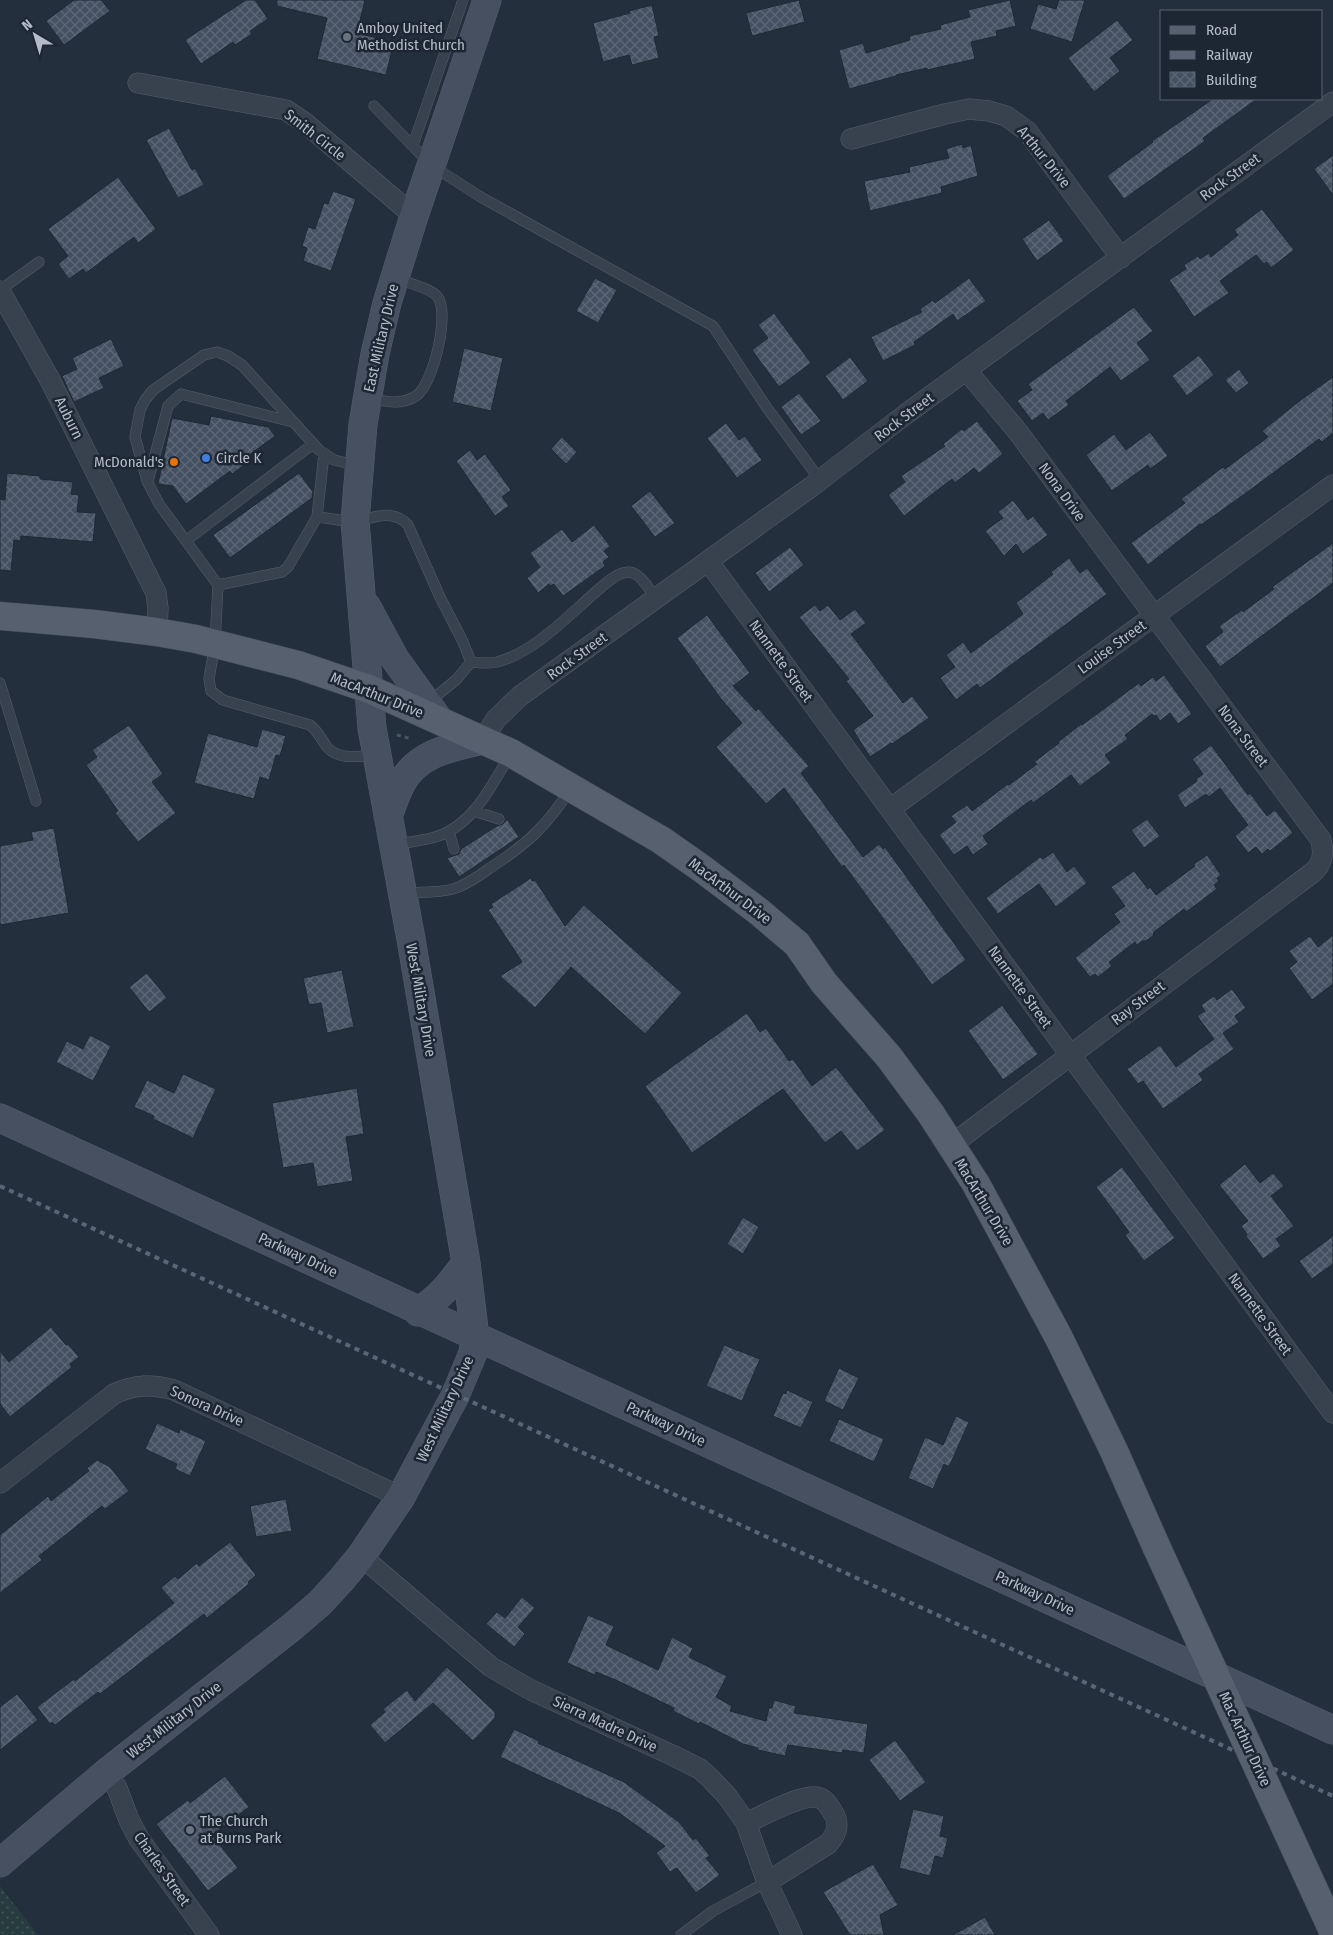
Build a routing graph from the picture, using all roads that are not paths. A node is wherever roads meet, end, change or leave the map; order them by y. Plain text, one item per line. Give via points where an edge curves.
1 (463, 0) edge
2 (487, 0) edge
3 (138, 83) dead end
4 (1333, 102) edge
5 (374, 106) dead end
6 (852, 139) dead end
7 (413, 145) junction
8 (431, 165) junction
9 (414, 216) junction
10 (1121, 258) junction
11 (39, 262) dead end
12 (395, 278) junction
13 (0, 290) edge
14 (967, 371) junction
15 (367, 398) junction
16 (294, 422) junction
17 (313, 444) junction
18 (324, 454) junction
19 (360, 466) junction
20 (820, 480) junction
21 (147, 481) junction
22 (1333, 485) edge
23 (318, 517) junction
24 (355, 521) junction
25 (186, 540) junction
26 (708, 562) junction
27 (218, 585) junction
28 (363, 598) junction
29 (656, 598) junction
30 (0, 616) edge
31 (1154, 616) junction
32 (157, 632) junction
33 (216, 644) junction
34 (471, 662) junction
35 (0, 684) edge
36 (369, 689) junction
37 (433, 712) junction
38 (483, 740) junction
39 (511, 753) junction
40 (376, 755) junction
41 (571, 788) junction
42 (36, 801) dead end
43 (474, 810) junction
44 (890, 810) junction
45 (388, 816) junction
46 (499, 819) dead end
47 (449, 832) junction
48 (393, 845) junction
49 (454, 849) dead end
50 (1322, 858) joint
51 (402, 893) junction
52 (1071, 1056) junction
53 (0, 1118) edge
54 (950, 1146) junction
55 (466, 1263) junction
56 (418, 1312) junction
57 (475, 1337) junction
58 (1333, 1413) edge
59 (0, 1483) edge
60 (401, 1497) junction
61 (1157, 1548) joint
62 (361, 1556) junction
63 (1333, 1730) edge
64 (106, 1772) junction
65 (746, 1823) junction
66 (0, 1863) edge
67 (767, 1882) junction
68 (1333, 1931) edge
69 (209, 1935) edge
70 (681, 1935) edge
71 (792, 1935) edge

1 - 7 lane
2 - 8 street, East Military Drive
3 - 9 street, Smith Circle via 286,110
4 - 10 street, Rock Street
5 - 7 lane
6 - 10 street, Arthur Drive via 969,109 1006,116 1027,131
7 - 8 lane
8 - 9 street, East Military Drive
8 - 20 lane via 479,196 713,326
9 - 12 street, East Military Drive
10 - 14 street, Rock Street
11 - 13 lane
12 - 15 street, East Military Drive
12 - 15 lane via 432,293 441,303 442,320 435,356 424,388 417,396 396,403
13 - 32 street, Auburn via 50,380 156,592
14 - 20 street, Rock Street
14 - 31 street, Nona Drive via 1018,432
15 - 19 street, East Military Drive
16 - 17 lane
16 - 21 lane via 181,394 168,406
16 - 21 lane via 236,360 216,352 204,355 153,390 144,400 135,437
17 - 18 lane
17 - 25 lane
18 - 19 lane via 334,460
18 - 23 lane
19 - 24 street, East Military Drive
20 - 26 street, Rock Street
21 - 25 lane via 159,504
22 - 31 street, Louise Street
23 - 24 lane
23 - 27 lane via 288,568
24 - 28 street, East Military Drive
24 - 34 lane via 393,515 408,525
25 - 27 lane
26 - 29 street, Rock Street
26 - 44 street, Nannette Street
27 - 33 lane
28 - 36 street, East Military Drive
28 - 37 street via 396,659
29 - 34 lane via 639,577 630,572 624,573 609,581 539,640 518,653 498,662
29 - 38 street, Rock Street via 520,696 496,719
30 - 32 main road, MacArthur Drive
31 - 44 street, Louise Street
31 - 50 street, Nona Street via 1321,840
32 - 33 main road, MacArthur Drive
33 - 36 main road, MacArthur Drive via 298,665
33 - 40 lane via 209,688 218,697 306,723 316,729 337,755
34 - 37 lane
35 - 42 lane
36 - 37 main road, MacArthur Drive
36 - 40 street, West Military Drive
37 - 38 main road, MacArthur Drive
38 - 39 main road, MacArthur Drive
38 - 45 street via 434,753 416,765 402,783
39 - 41 main road, MacArthur Drive
39 - 43 lane
40 - 45 street, West Military Drive
41 - 51 lane via 535,835 483,873 453,889
41 - 54 main road, MacArthur Drive via 661,840 702,868 797,944 824,983 889,1057
43 - 46 lane
43 - 47 lane
44 - 52 street, Nannette Street
45 - 48 street, West Military Drive
47 - 48 lane
47 - 49 lane
48 - 51 street, West Military Drive
50 - 52 street, Ray Street via 1312,873
51 - 55 street, West Military Drive
52 - 54 street, Ray Street
52 - 58 street, Nannette Street
53 - 56 street, Parkway Drive
54 - 61 main road, MacArthur Drive via 976,1184 1060,1338
55 - 56 street via 435,1301
55 - 57 street, West Military Drive
56 - 57 street, Parkway Drive
57 - 60 street, West Military Drive via 473,1353 455,1396
57 - 63 street, Parkway Drive
59 - 60 street, Sonora Drive via 114,1394 146,1385 174,1390
60 - 62 street, West Military Drive
61 - 68 main road, Mac Arthur Drive, bridge
62 - 64 street, West Military Drive via 320,1603 292,1627
62 - 65 street, Sierra Madre Drive via 506,1677 700,1770 728,1796
64 - 66 street, West Military Drive
64 - 69 street, Charles Street via 117,1788 139,1839
65 - 67 street, Sierra Madre Drive
65 - 67 street via 804,1798 815,1797 822,1798 829,1805 836,1819 837,1830 828,1844
67 - 70 lane via 713,1911
67 - 71 street, Sierra Madre Drive

